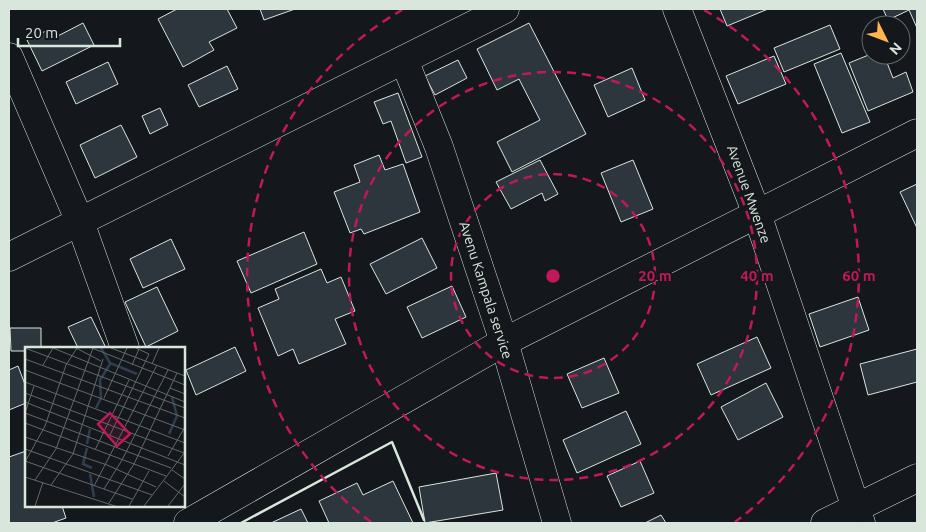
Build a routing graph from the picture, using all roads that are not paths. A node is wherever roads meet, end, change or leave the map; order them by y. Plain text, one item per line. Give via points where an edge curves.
1 (505, 9) edge
2 (677, 9) edge
3 (9, 57) edge
4 (404, 60) junction
5 (917, 133) edge
6 (757, 214) junction
7 (80, 222) junction
8 (9, 257) edge
9 (504, 342) junction
10 (125, 347) edge
11 (917, 478) edge
12 (182, 507) edge
13 (859, 516) edge
14 (188, 523) edge
15 (557, 523) edge
16 (825, 523) edge

1 - 4 street
2 - 6 street, Avenue Mwenze
3 - 7 street
4 - 7 street
4 - 9 street, Avenu Kampala service via 439,147
5 - 6 street
6 - 9 street
6 - 13 street, Avenue Mwenze
7 - 8 street
7 - 10 street
9 - 14 street
9 - 15 street, Avenu Kampala service
11 - 13 street
12 - 14 street
13 - 16 street

